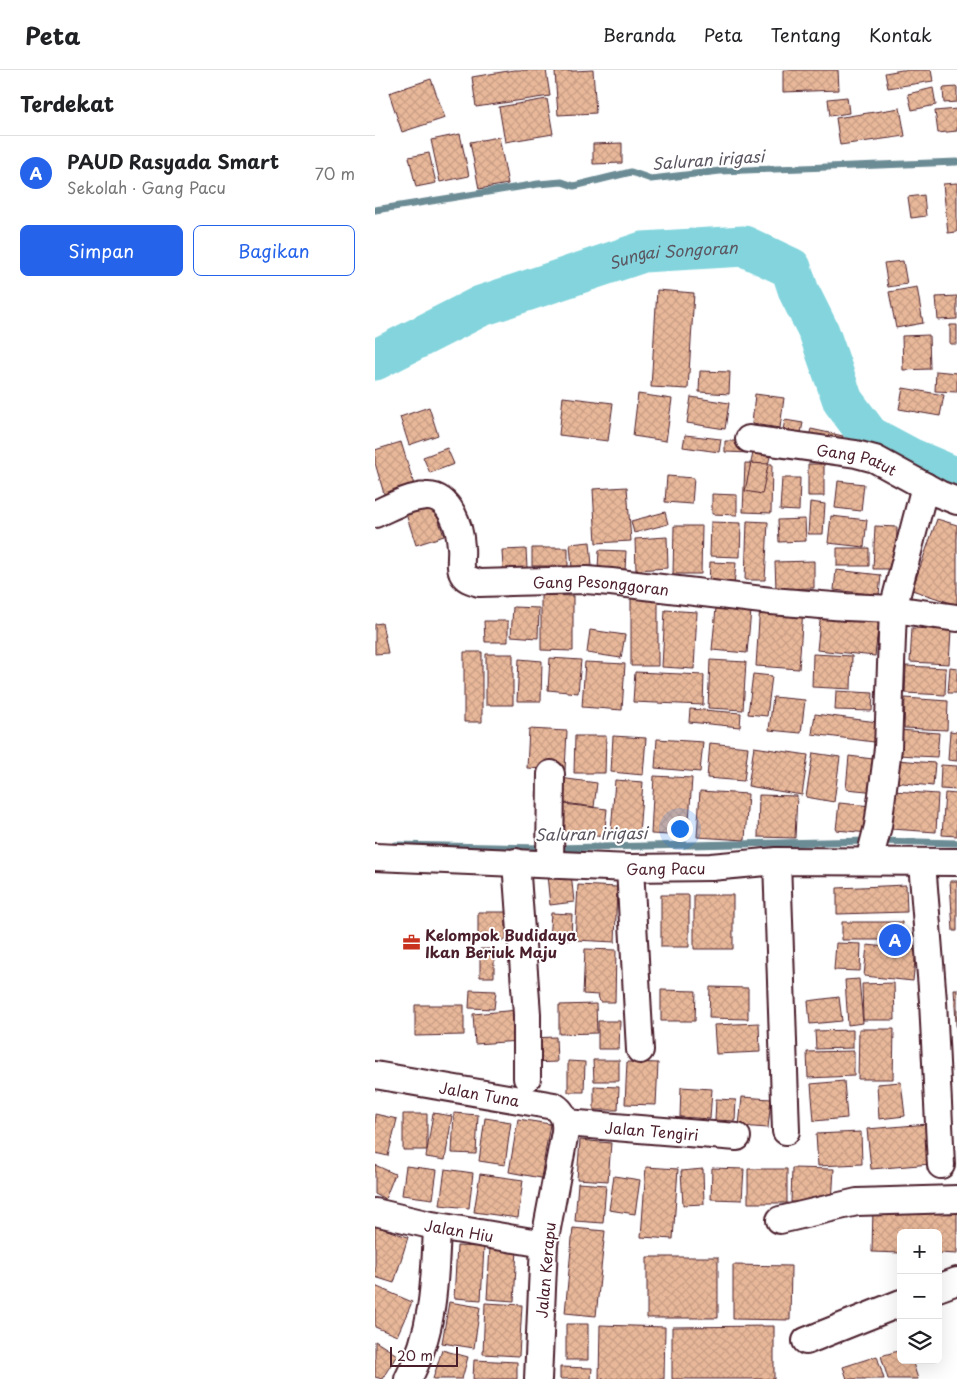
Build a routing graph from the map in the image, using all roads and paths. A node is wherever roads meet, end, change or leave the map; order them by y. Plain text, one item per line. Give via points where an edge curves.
1 (749, 440) dead end
2 (925, 486) junction
3 (957, 501) edge
4 (375, 514) edge
5 (893, 609) junction
6 (957, 618) edge
7 (551, 774) dead end
8 (873, 846) junction
9 (550, 852) junction
10 (375, 857) edge
11 (777, 861) junction
12 (516, 862) junction
13 (922, 862) junction
14 (957, 862) edge
15 (630, 868) junction
16 (639, 1050) dead end
17 (375, 1076) edge
18 (527, 1078) dead end
19 (565, 1128) junction
20 (786, 1131) dead end
21 (737, 1137) dead end
22 (941, 1165) dead end
23 (957, 1200) edge
24 (375, 1212) edge
25 (780, 1220) dead end
26 (437, 1226) junction
27 (543, 1244) junction
28 (957, 1280) edge
29 (942, 1286) edge
30 (897, 1305) edge
31 (806, 1341) dead end
32 (408, 1379) edge
33 (538, 1379) edge

1 - 2 street, Gang Patut via 856,454 886,464
2 - 3 street, Gang Patut
2 - 5 street
4 - 5 street, Gang Pesonggoran via 415,497 436,497 445,502 454,518 461,546 462,573 479,583 586,580 771,601
5 - 6 street
5 - 8 street via 889,748
7 - 9 street
8 - 11 street, Gang Pacu
8 - 13 street, Gang Pacu
9 - 12 street, Gang Pacu
9 - 15 street, Gang Pacu
10 - 12 street, Gang Pacu
11 - 15 street, Gang Pacu via 711,867
11 - 20 street
12 - 18 street via 527,1014
13 - 14 street, Gang Pacu
13 - 22 street
15 - 16 street
17 - 19 street, Jalan Tuna via 554,1106 561,1112
19 - 21 street, Jalan Tengiri
19 - 27 street, Jalan Kerapu
23 - 25 street via 857,1202
24 - 26 street, Jalan Hiu
26 - 27 street, Jalan Hiu
26 - 32 street via 429,1320 418,1360
27 - 33 street, Jalan Kerapu
28 - 29 street
30 - 31 street

